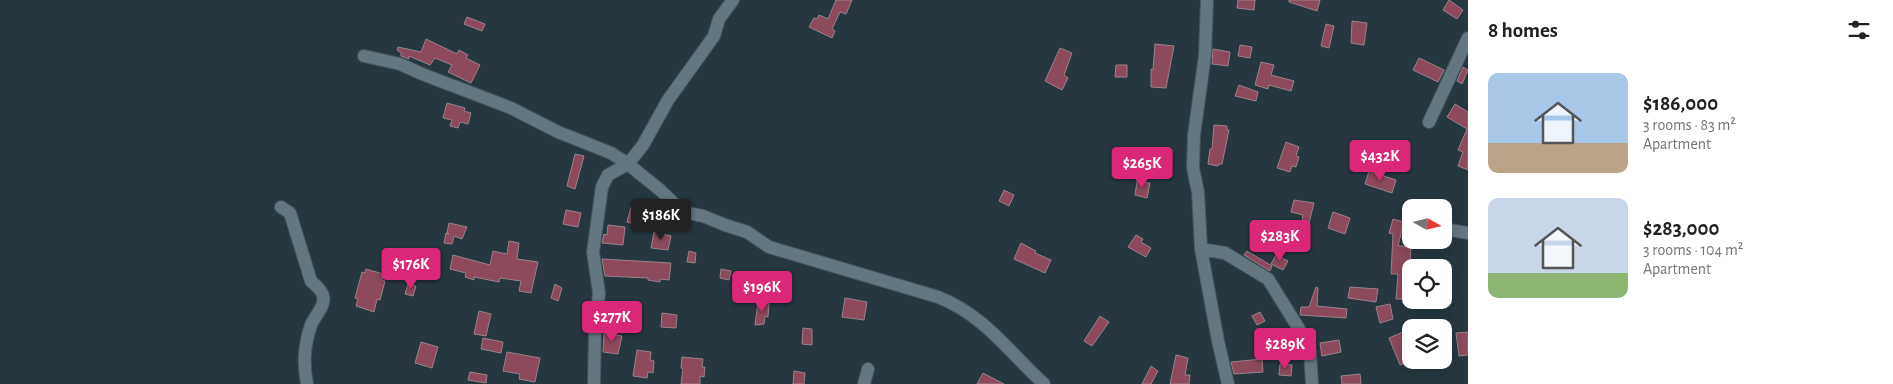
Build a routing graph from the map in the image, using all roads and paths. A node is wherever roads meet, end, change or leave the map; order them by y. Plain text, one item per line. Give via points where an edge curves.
1 (733, 0) edge
2 (1207, 0) edge
3 (1468, 38) edge
4 (364, 56) dead end
5 (1429, 122) dead end
6 (628, 164) junction
7 (281, 207) dead end
8 (1452, 230) edge
9 (1468, 233) edge
10 (1201, 249) junction
11 (868, 369) dead end
12 (307, 384) edge
13 (594, 384) edge
14 (864, 384) edge
15 (1044, 384) edge
16 (1228, 384) edge
17 (1312, 384) edge

1 - 6 street via 719,19 714,36
2 - 10 street via 1205,55 1193,168 1198,192
3 - 5 street
4 - 6 street via 400,64 511,108 558,132 611,153
6 - 13 street via 608,176 602,187 594,238 599,300
6 - 15 street via 683,212 747,232 768,247 958,305 987,328
7 - 12 street via 290,213 311,281 323,296 303,357
8 - 9 street
10 - 16 street
10 - 17 street via 1226,253 1268,279 1304,337 1310,352
11 - 14 street

